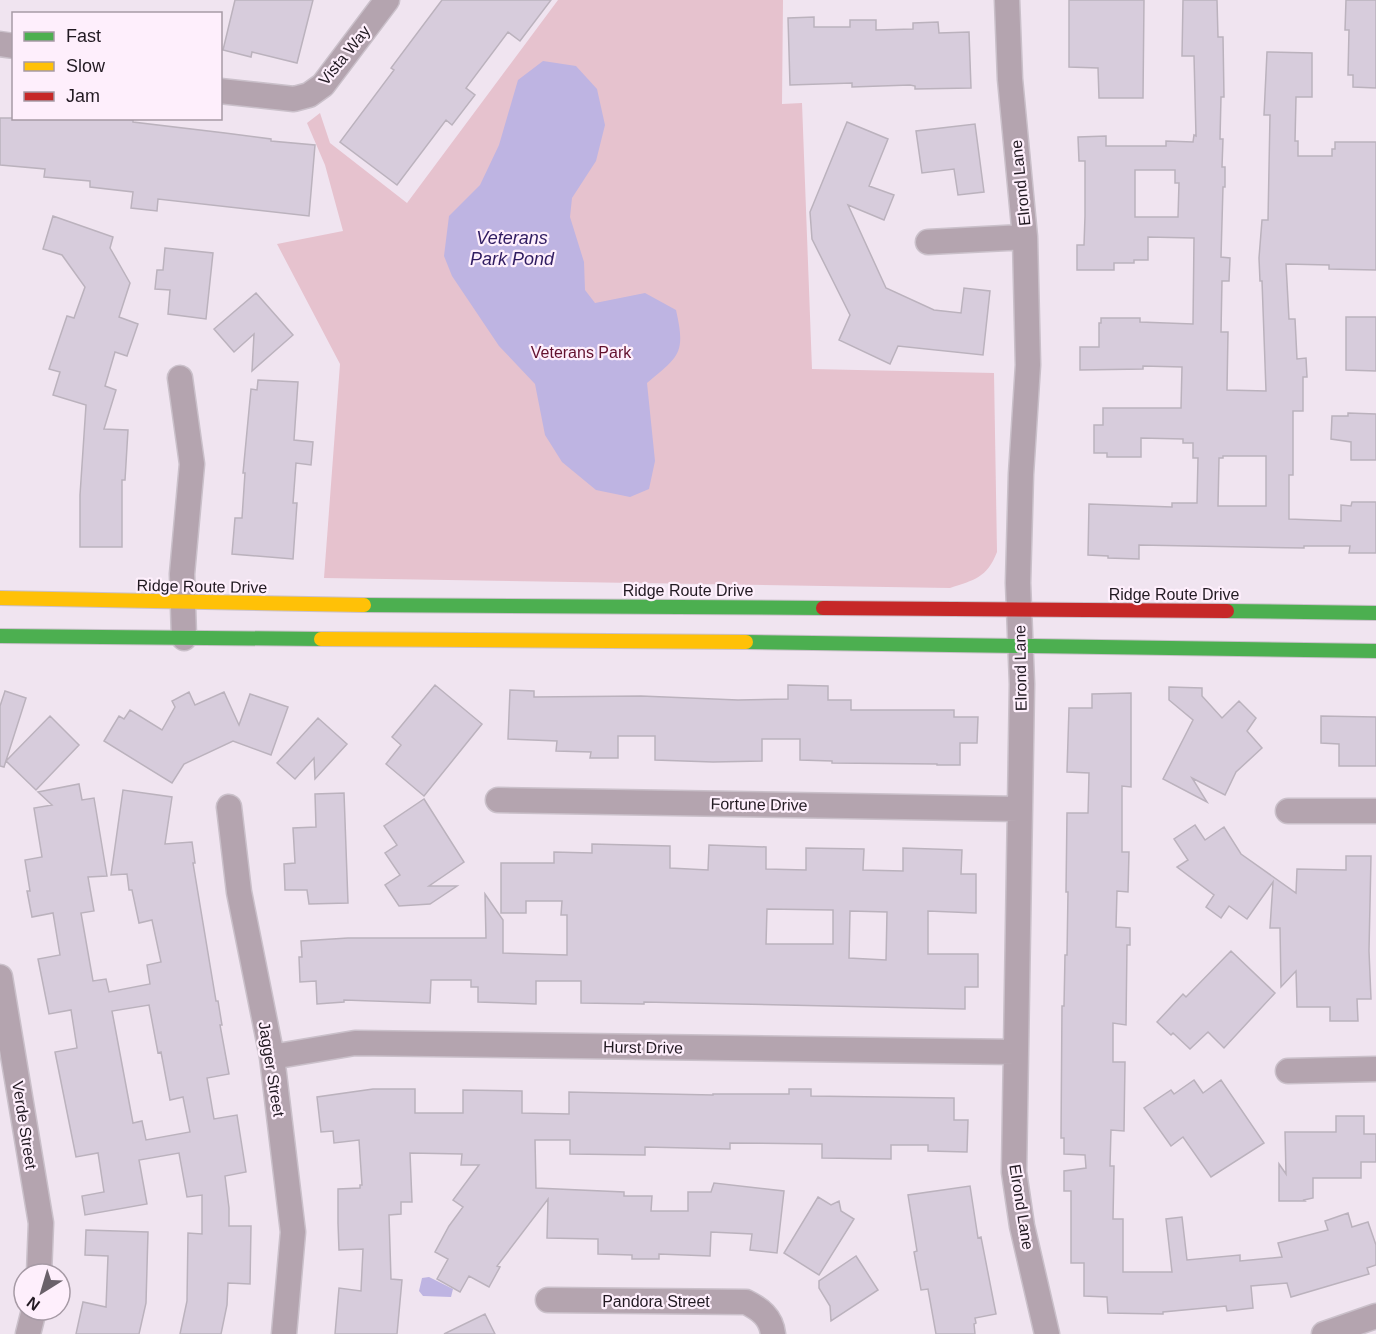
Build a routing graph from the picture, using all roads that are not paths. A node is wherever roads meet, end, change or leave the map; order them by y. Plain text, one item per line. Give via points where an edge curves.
1 (387, 0) edge
2 (1007, 0) edge
3 (222, 92) edge
4 (1025, 237) junction
5 (928, 242) dead end
6 (180, 378) dead end
7 (0, 598) edge
8 (183, 603) junction
9 (1019, 608) junction
10 (1376, 613) edge
11 (0, 636) edge
12 (184, 638) junction
13 (1020, 646) junction
14 (1376, 651) edge
15 (498, 800) dead end
16 (229, 807) dead end
17 (1020, 809) junction
18 (1288, 811) dead end
19 (1376, 811) edge
20 (0, 977) edge
21 (1016, 1052) junction
22 (272, 1057) junction
23 (1376, 1070) edge
24 (1288, 1071) dead end
25 (39, 1262) edge
26 (548, 1300) dead end
27 (1376, 1317) edge
28 (284, 1334) edge
29 (773, 1334) edge
30 (1047, 1334) edge
31 (1324, 1334) edge

1 - 3 street, Vista Way via 323,85 309,95 294,99
2 - 4 street, Elrond Lane
4 - 5 street
4 - 9 street, Elrond Lane via 1028,365
6 - 8 street via 192,464
7 - 8 main road, Ridge Route Drive
8 - 9 main road, Ridge Route Drive
8 - 12 street
9 - 10 main road, Ridge Route Drive
9 - 13 street, Elrond Lane
11 - 12 main road
12 - 13 main road
13 - 14 main road
13 - 17 street, Elrond Lane
15 - 17 street, Fortune Drive
16 - 22 street, Jagger Street via 239,892
17 - 21 street, Elrond Lane
18 - 19 street
20 - 25 street, Verde Street via 41,1223
21 - 22 street, Hurst Drive via 355,1043
21 - 30 street, Elrond Lane via 1014,1172
22 - 28 street, Jagger Street via 293,1233
23 - 24 street
26 - 29 street, Pandora Street via 746,1302 762,1310
27 - 31 street

